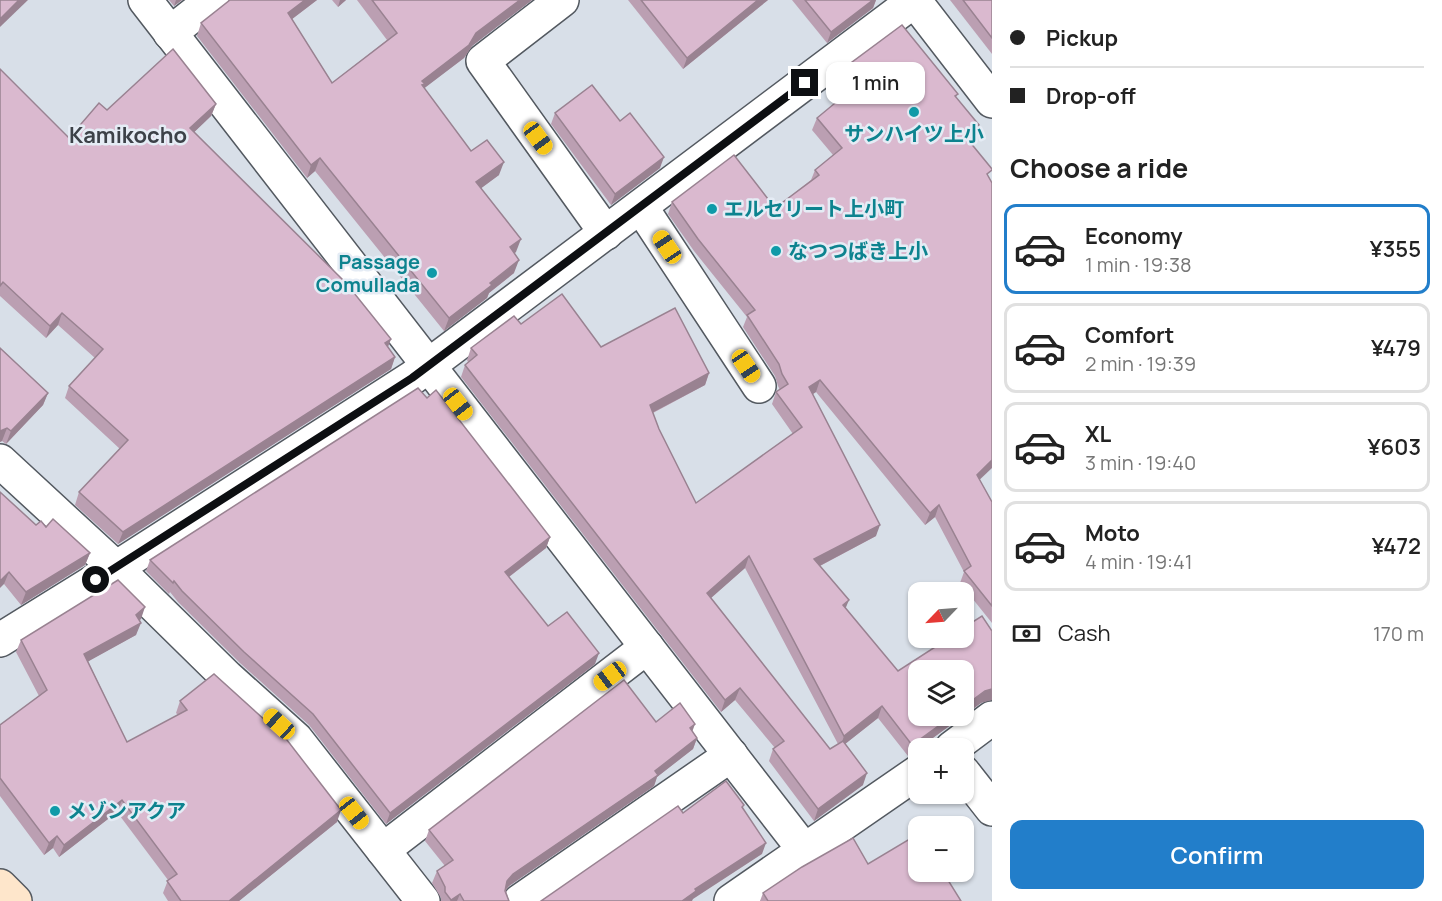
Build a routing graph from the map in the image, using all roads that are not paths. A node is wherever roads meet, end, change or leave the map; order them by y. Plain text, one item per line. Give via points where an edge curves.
1 (145, 0) edge
2 (212, 0) edge
3 (562, 0) edge
4 (915, 0) edge
5 (170, 33) junction
6 (992, 101) edge
7 (640, 207) junction
8 (606, 233) junction
9 (428, 367) junction
10 (759, 386) dead end
11 (0, 461) edge
12 (116, 568) junction
13 (0, 640) edge
14 (647, 647) junction
15 (992, 718) edge
16 (965, 738) edge
17 (731, 755) junction
18 (908, 779) edge
19 (974, 786) edge
20 (992, 809) edge
21 (383, 850) junction
22 (805, 850) junction
23 (0, 886) edge
24 (15, 901) edge
25 (423, 901) edge
26 (520, 901) edge
27 (731, 901) edge

1 - 5 street
2 - 5 street
3 - 8 street via 483,61
4 - 6 street
4 - 7 street
5 - 9 street
7 - 8 street
7 - 10 street
8 - 9 street
9 - 12 street
9 - 14 street
11 - 12 street
12 - 13 street
12 - 21 street via 226,677 296,739
14 - 17 street
14 - 21 street
15 - 16 street
17 - 22 street
17 - 26 street
18 - 22 street
19 - 20 street
21 - 25 street
22 - 27 street
23 - 24 main road

